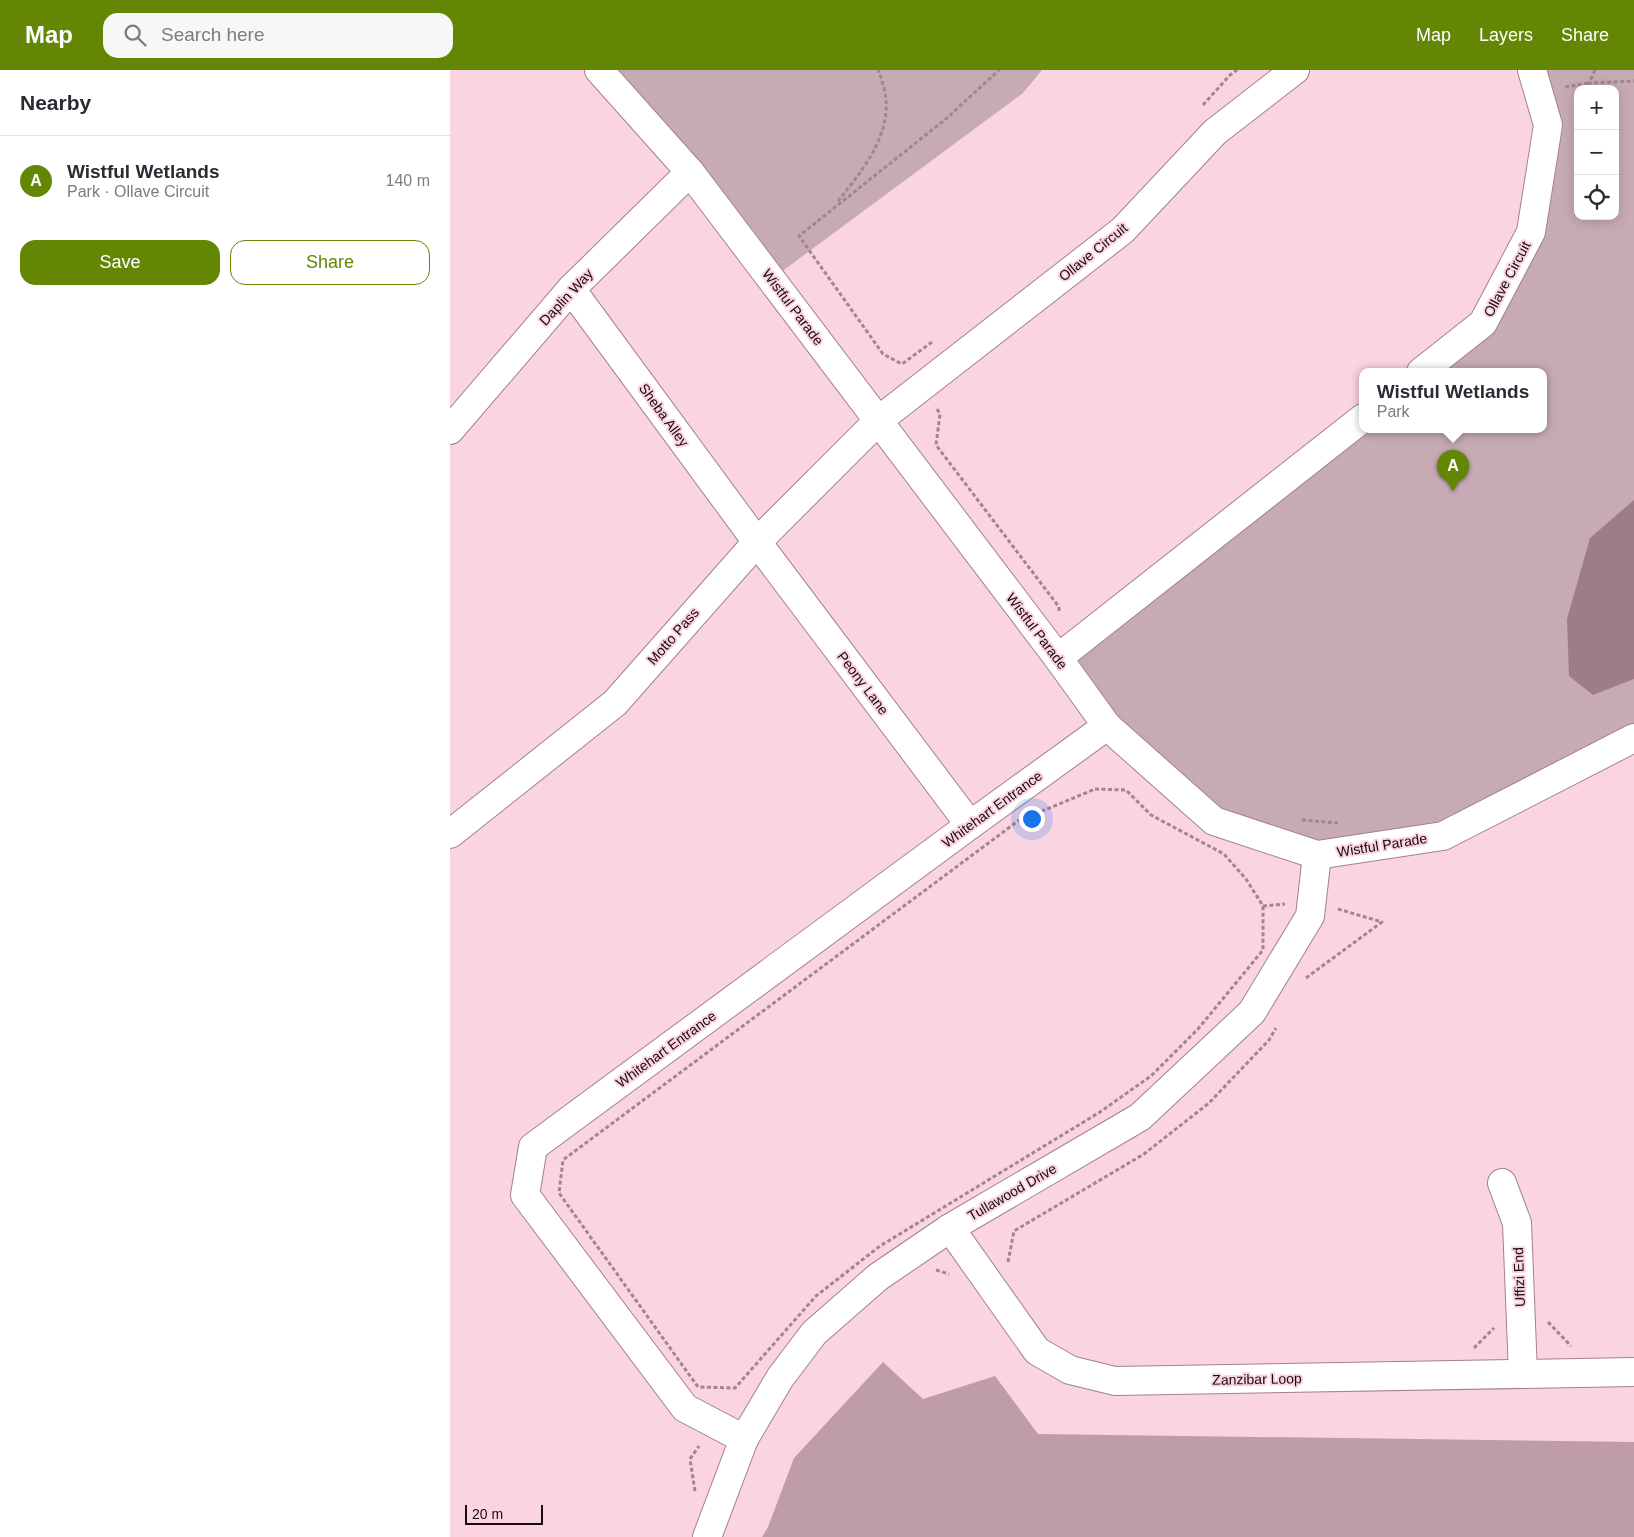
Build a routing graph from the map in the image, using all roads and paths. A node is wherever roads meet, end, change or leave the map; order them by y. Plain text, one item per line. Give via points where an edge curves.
1 (599, 70) edge
2 (878, 70) edge
3 (999, 70) edge
4 (1237, 70) edge
5 (1295, 70) edge
6 (1532, 70) edge
7 (1595, 70) edge
8 (1634, 81) edge
9 (1197, 112) dead end
10 (690, 172) junction
11 (835, 206) junction
12 (571, 289) junction
13 (932, 342) dead end
14 (902, 364) junction
15 (1426, 368) edge
16 (920, 388) junction
17 (879, 420) junction
18 (1359, 421) edge
19 (450, 430) edge
20 (757, 542) junction
21 (1068, 650) junction
22 (1107, 726) junction
23 (1634, 738) edge
24 (1299, 820) dead end
25 (1344, 824) dead end
26 (970, 825) junction
27 (450, 834) edge
28 (1317, 856) junction
29 (1312, 902) junction
30 (1263, 906) junction
31 (1302, 984) dead end
32 (1278, 1024) dead end
33 (1502, 1183) dead end
34 (950, 1228) junction
35 (929, 1272) dead end
36 (955, 1277) dead end
37 (988, 1281) junction
38 (1521, 1322) junction
39 (1580, 1347) dead end
40 (1471, 1352) dead end
41 (1634, 1372) edge
42 (1523, 1374) junction
43 (717, 1388) junction
44 (712, 1422) junction
45 (744, 1439) junction
46 (696, 1495) dead end
47 (708, 1537) edge

1 - 10 street, Wistful Parade
2 - 11 path via 887,98 886,119 863,170
3 - 11 path via 947,118
4 - 9 path
5 - 16 street, Ollave Circuit via 1215,132 1123,230
6 - 15 street, Ollave Circuit via 1548,125 1532,232 1483,324
7 - 8 path via 1589,83
10 - 12 street, Daplin Way
10 - 17 street, Wistful Parade
11 - 14 path via 799,236 883,354
12 - 19 street, Daplin Way
12 - 20 street, Sheba Alley
13 - 14 path
14 - 16 path
16 - 17 street, Ollave Circuit
16 - 21 path via 940,414 936,445 1059,607 1058,618
17 - 20 street, Motto Pass
17 - 21 street, Wistful Parade
18 - 21 street
20 - 26 street, Peony Lane
20 - 27 street, Motto Pass via 615,703
21 - 22 street, Wistful Parade
22 - 26 street, Whitehart Entrance
22 - 28 street, Wistful Parade via 1214,820
23 - 28 street, Wistful Parade via 1442,836
24 - 25 path
26 - 44 street, Whitehart Entrance via 533,1147 525,1195 685,1408
28 - 29 street, Tullawood Drive
29 - 30 path
29 - 31 path via 1382,922 1307,976
29 - 34 street, Tullawood Drive via 1310,916 1252,1012 1140,1117
30 - 43 path via 1263,950 1198,1029 1151,1076 1100,1112 880,1246 816,1296 735,1388
30 - 43 path via 1246,878 1224,854 1151,815 1126,790 1096,789 1018,821 563,1160 559,1193 698,1387
32 - 37 path via 1269,1040 1209,1102 1144,1154 1014,1231 1007,1268
33 - 38 street, Uffizi End via 1517,1223
34 - 37 street, Zanzibar Loop
34 - 45 street, Tullawood Drive via 878,1277 814,1333 780,1378
35 - 36 path via 938,1269
37 - 42 street, Zanzibar Loop via 1037,1351 1070,1370 1115,1381
38 - 39 path via 1546,1320 1571,1346
38 - 40 path via 1498,1324
38 - 42 street, Uffizi End
41 - 42 street, Zanzibar Loop
43 - 44 path
44 - 45 street, Whitehart Entrance
44 - 46 path via 711,1431 690,1458
45 - 47 street, Tullawood Drive

